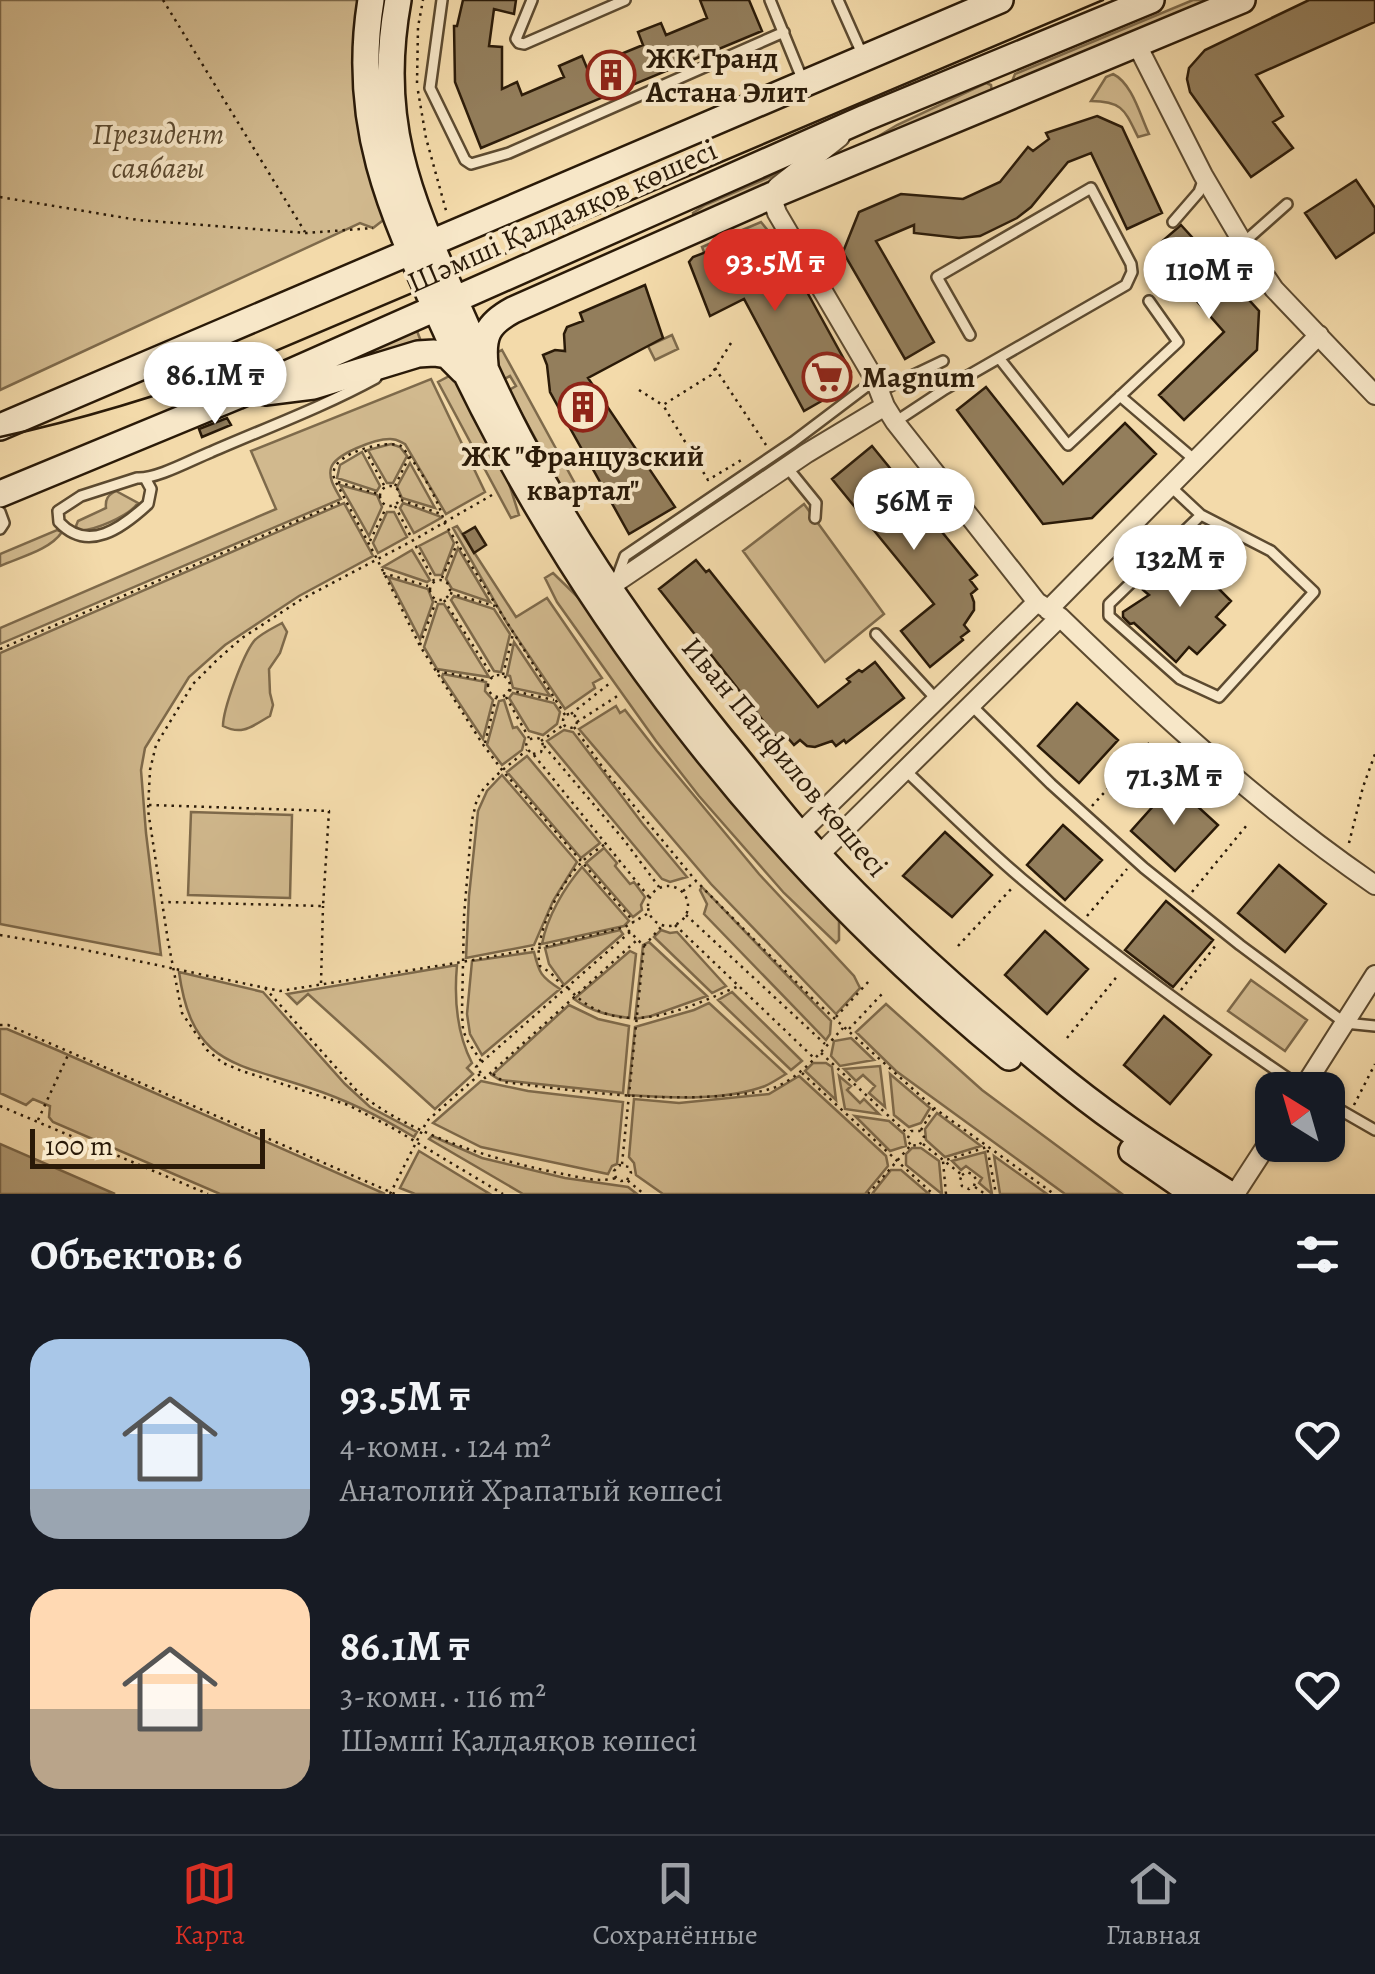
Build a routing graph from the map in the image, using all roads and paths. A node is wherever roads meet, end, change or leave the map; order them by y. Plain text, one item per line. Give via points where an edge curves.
1 (162, 0) edge
2 (371, 0) edge
3 (398, 0) edge
4 (442, 0) edge
5 (532, 0) edge
6 (625, 0) edge
7 (770, 0) edge
8 (838, 0) edge
9 (1000, 0) edge
10 (1242, 0) edge
11 (1142, 2) edge
12 (784, 32) junction
13 (1136, 43) junction
14 (864, 58) junction
15 (804, 84) junction
16 (865, 118) junction
17 (1203, 175) junction
18 (773, 195) junction
19 (0, 197) edge
20 (442, 200) dead end
21 (1287, 204) dead end
22 (448, 216) dead end
23 (1173, 222) dead end
24 (373, 228) dead end
25 (306, 233) junction
26 (1243, 243) junction
27 (420, 248) junction
28 (1149, 302) dead end
29 (445, 303) junction
30 (970, 335) dead end
31 (1319, 336) junction
32 (731, 343) dead end
33 (999, 358) junction
34 (398, 361) junction
35 (944, 361) dead end
36 (716, 368) junction
37 (477, 374) junction
38 (640, 390) dead end
39 (1375, 395) edge
40 (237, 396) junction
41 (1120, 396) junction
42 (884, 400) junction
43 (662, 405) junction
44 (0, 426) edge
45 (766, 446) dead end
46 (364, 448) junction
47 (752, 454) dead end
48 (410, 457) junction
49 (1196, 462) junction
50 (786, 466) junction
51 (145, 478) junction
52 (336, 482) junction
53 (1170, 486) junction
54 (385, 487) junction
55 (394, 487) junction
56 (0, 494) edge
57 (380, 494) junction
58 (492, 494) dead end
59 (345, 500) junction
60 (400, 500) junction
61 (395, 506) junction
62 (387, 507) junction
63 (0, 512) edge
64 (443, 514) junction
65 (1202, 515) junction
66 (815, 518) dead end
67 (444, 522) junction
68 (0, 528) edge
69 (412, 540) junction
70 (369, 543) junction
71 (457, 543) junction
72 (378, 559) junction
73 (383, 572) junction
74 (442, 579) junction
75 (434, 581) junction
76 (430, 586) junction
77 (606, 589) junction
78 (450, 592) junction
79 (436, 599) junction
80 (444, 600) junction
81 (497, 606) junction
82 (1048, 610) junction
83 (514, 632) junction
84 (876, 634) dead end
85 (420, 646) junction
86 (0, 649) edge
87 (434, 670) junction
88 (502, 676) junction
89 (491, 679) junction
90 (610, 684) dead end
91 (509, 690) junction
92 (505, 695) junction
93 (618, 695) dead end
94 (497, 696) junction
95 (556, 700) junction
96 (938, 701) junction
97 (970, 704) junction
98 (568, 714) junction
99 (575, 724) junction
100 (564, 725) junction
101 (530, 739) junction
102 (1152, 740) dead end
103 (542, 743) junction
104 (484, 746) junction
105 (528, 750) junction
106 (533, 754) junction
107 (1375, 754) edge
108 (502, 770) junction
109 (904, 770) junction
110 (149, 805) junction
111 (1085, 815) junction
112 (1246, 825) dead end
113 (793, 840) junction
114 (606, 843) junction
115 (1135, 859) junction
116 (812, 861) junction
117 (581, 862) junction
118 (1344, 864) junction
119 (1021, 878) junction
120 (696, 880) junction
121 (1375, 885) edge
122 (660, 887) junction
123 (682, 892) junction
124 (649, 897) junction
125 (1185, 901) junction
126 (162, 902) junction
127 (324, 906) junction
128 (648, 913) junction
129 (686, 915) junction
130 (634, 922) junction
131 (675, 925) junction
132 (1079, 925) junction
133 (663, 926) junction
134 (626, 927) junction
135 (630, 932) junction
136 (1225, 933) junction
137 (0, 935) edge
138 (636, 940) junction
139 (538, 946) junction
140 (644, 946) junction
141 (958, 946) dead end
142 (462, 962) junction
143 (595, 962) junction
144 (1128, 963) junction
145 (174, 968) junction
146 (604, 972) junction
147 (1375, 975) edge
148 (868, 982) dead end
149 (321, 984) junction
150 (739, 986) junction
151 (264, 987) junction
152 (565, 988) junction
153 (882, 994) dead end
154 (575, 997) junction
155 (1174, 999) junction
156 (544, 1007) junction
157 (553, 1017) junction
158 (834, 1018) junction
159 (636, 1020) junction
160 (1345, 1023) junction
161 (0, 1025) edge
162 (1375, 1026) edge
163 (846, 1028) junction
164 (1067, 1038) dead end
165 (826, 1045) junction
166 (69, 1052) junction
167 (820, 1052) junction
168 (814, 1058) junction
169 (482, 1062) junction
170 (1375, 1064) edge
171 (800, 1071) junction
172 (490, 1072) junction
173 (1277, 1072) edge
174 (1314, 1072) edge
175 (481, 1073) junction
176 (629, 1096) junction
177 (0, 1106) edge
178 (934, 1108) junction
179 (1345, 1113) edge
180 (1348, 1115) junction
181 (37, 1122) junction
182 (422, 1130) junction
183 (1375, 1130) edge
184 (920, 1131) junction
185 (908, 1134) junction
186 (416, 1142) junction
187 (922, 1143) junction
188 (910, 1145) junction
189 (987, 1148) junction
190 (895, 1161) junction
191 (943, 1161) junction
192 (1255, 1161) edge
193 (622, 1164) junction
194 (962, 1175) junction
195 (616, 1178) junction
196 (626, 1180) junction
197 (974, 1186) junction
198 (208, 1194) edge
199 (392, 1194) edge
200 (503, 1194) edge
201 (644, 1194) edge
202 (868, 1194) edge
203 (933, 1194) edge
204 (946, 1194) edge
205 (985, 1194) edge
206 (996, 1194) edge
207 (1054, 1194) edge
208 (1194, 1194) edge
209 (1232, 1194) edge

1 - 25 path
2 - 27 main road via 366,58 374,145 389,202
3 - 27 main road via 391,34 394,126
4 - 12 lane via 430,88 472,164
5 - 6 lane via 519,43
7 - 12 lane
8 - 14 lane
9 - 14 main road, Шәмші Қалдаяқов көшесі
10 - 13 main road
11 - 16 main road, Шәмші Қалдаяқов көшесі
12 - 15 lane
13 - 17 street
13 - 18 main road
14 - 15 main road, Шәмші Қалдаяқов көшесі
15 - 27 main road, Шәмші Қалдаяқов көшесі
16 - 18 street
16 - 29 main road, Шәмші Қалдаяқов көшесі
17 - 23 lane via 1199,192
17 - 26 street
18 - 37 main road via 500,317 485,339
18 - 42 street via 777,213
19 - 25 path via 138,220
20 - 22 path
21 - 26 lane
24 - 25 path
26 - 31 street via 1274,289
27 - 29 main road, Иван Панфилов көшесі
27 - 44 main road, Шәмші Қалдаяқов көшесі
28 - 41 lane via 1178,342
29 - 37 main road, Иван Панфилов көшесі
29 - 40 main road, Шәмші Қалдаяқов көшесі
30 - 33 lane via 937,276 1091,188 1131,264 1126,285
31 - 39 street
31 - 49 street
32 - 36 path
33 - 41 lane via 1068,445
33 - 42 lane via 945,389
34 - 37 main road via 447,355
34 - 40 main road via 313,386
34 - 51 lane via 346,395
35 - 42 lane
36 - 43 path
36 - 45 path
37 - 77 main road, Иван Панфилов көшесі
38 - 43 path
40 - 56 main road, Шәмші Қалдаяқов көшесі
41 - 49 lane
42 - 50 street
42 - 77 lane via 793,442 625,556
42 - 82 street
43 - 47 path via 708,480
46 - 48 path via 395,442
46 - 52 path via 338,462
46 - 54 path
48 - 55 path
48 - 64 path
49 - 53 street
50 - 66 lane via 816,503
50 - 77 street
51 - 51 lane via 81,496 58,511 58,522 79,537 120,526 148,504
52 - 57 path
52 - 59 path
53 - 65 lane
53 - 82 street
54 - 55 path
54 - 57 path
55 - 60 path
57 - 62 path
58 - 67 path
59 - 70 path
59 - 86 path
60 - 61 path
60 - 64 path
61 - 62 path
61 - 69 path
62 - 70 path
63 - 68 lane
64 - 67 path
65 - 65 lane via 1271,550 1314,592 1219,697 1180,679 1108,616 1109,604
67 - 69 path
67 - 71 path
69 - 72 path
69 - 75 path
70 - 72 path
71 - 74 path
71 - 81 path
72 - 73 path
72 - 110 path via 242,638 193,684 156,745
73 - 76 path
73 - 85 path
74 - 75 path
74 - 78 path
75 - 76 path
76 - 79 path
77 - 113 main road, Иван Панфилов көшесі via 681,720
78 - 80 path
78 - 81 path
79 - 80 path
79 - 85 path
80 - 89 path
81 - 83 path
82 - 96 street
82 - 97 street
82 - 118 street via 1182,734
83 - 88 path
83 - 95 path
84 - 96 lane
85 - 87 path
87 - 89 path
87 - 104 path
88 - 89 path
88 - 91 path
89 - 94 path via 490,692
90 - 98 path
91 - 92 path
91 - 95 path
92 - 94 path
92 - 101 path
93 - 99 path
94 - 104 path
95 - 98 path
96 - 113 street
97 - 109 street
97 - 111 lane
98 - 99 path via 576,716
98 - 100 path
99 - 100 path
99 - 120 path
100 - 103 path
101 - 103 path
101 - 105 path
102 - 111 path
103 - 106 path
103 - 122 path
104 - 108 path
105 - 106 path
105 - 108 path
106 - 114 path
107 - 118 path
108 - 117 path
108 - 142 path via 475,809
109 - 116 street
109 - 119 lane
110 - 126 path
110 - 127 path via 329,810
111 - 115 lane
112 - 125 path
113 - 116 main road, Иван Панфилов көшесі
114 - 117 path
114 - 124 path
115 - 125 lane
115 - 132 path
116 - 208 main road, Иван Панфилов көшесі via 876,940 949,1008
116 - 209 main road, Иван Панфилов көшесі via 1023,1048 1121,1124
117 - 130 path
117 - 139 path
118 - 121 street
119 - 132 lane
119 - 141 path
120 - 123 path
120 - 158 path
122 - 123 path
122 - 124 path
123 - 129 path
124 - 128 path
125 - 136 lane
126 - 127 path
126 - 145 path
127 - 149 path
128 - 130 path
128 - 133 path
129 - 131 path
129 - 165 path
130 - 134 path
131 - 133 path
131 - 150 path
132 - 144 lane
133 - 140 path
134 - 135 path
134 - 139 path
135 - 138 path
135 - 143 path
136 - 155 path
136 - 160 lane
137 - 145 path
138 - 140 path
138 - 146 path
139 - 142 path
139 - 152 path via 540,966
140 - 159 path
142 - 149 path
142 - 169 path via 464,1030
143 - 146 path
143 - 152 path
144 - 155 lane
144 - 164 path
145 - 151 path
145 - 186 path via 182,1013 223,1063 348,1106
146 - 154 path
147 - 160 street
148 - 158 path
149 - 151 path
150 - 159 path
150 - 168 path
151 - 182 path via 357,1091
152 - 154 path
152 - 156 path
153 - 163 path
154 - 157 path
154 - 159 path
155 - 173 lane
156 - 157 path
156 - 169 path
157 - 172 path
158 - 163 path
159 - 176 path
160 - 162 lane
160 - 174 street
161 - 166 path
163 - 165 path
163 - 178 path
165 - 167 path
166 - 181 path
166 - 199 path
167 - 168 path
167 - 185 path
168 - 171 path
169 - 175 path via 476,1067
170 - 180 path
171 - 176 path via 774,1088 742,1094
171 - 190 path
172 - 175 path via 485,1078
172 - 176 path via 504,1082
175 - 182 path
176 - 193 path
177 - 181 path
178 - 184 path
178 - 189 path
179 - 180 lane
180 - 183 lane
181 - 198 path
182 - 186 path
182 - 195 path via 525,1166
184 - 185 path
184 - 187 path
185 - 188 path
186 - 199 path
186 - 200 path
187 - 188 path
187 - 191 path
188 - 190 path
189 - 191 path
189 - 206 path
189 - 207 path
190 - 202 path
190 - 203 path
191 - 194 path
191 - 204 path
192 - 209 street
193 - 195 path
193 - 196 path via 630,1170
194 - 197 path via 972,1174
194 - 197 path via 962,1186
195 - 196 path
196 - 201 path
197 - 205 path

